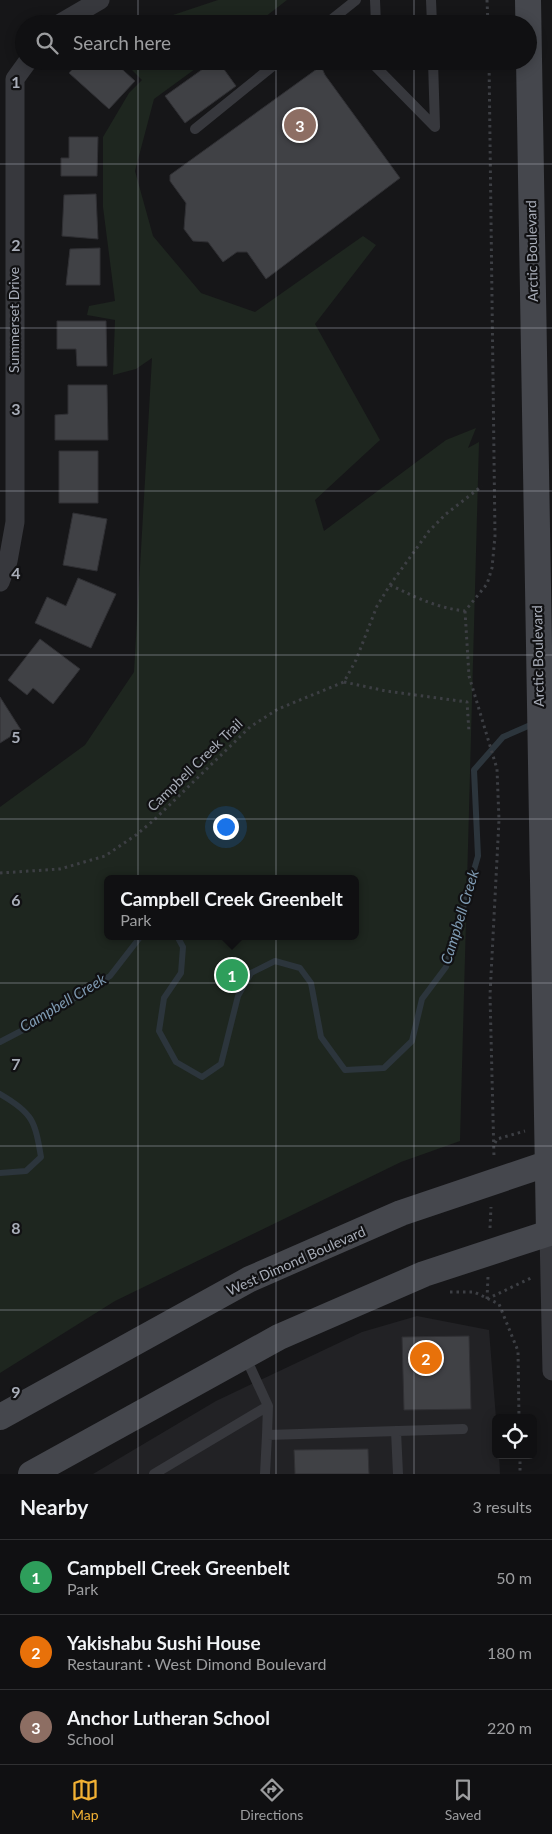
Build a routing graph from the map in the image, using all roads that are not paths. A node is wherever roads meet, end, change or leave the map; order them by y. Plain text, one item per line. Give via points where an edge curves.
1 (100, 0) edge
2 (356, 0) edge
3 (375, 0) edge
4 (431, 0) edge
5 (528, 0) edge
6 (74, 15) edge
7 (337, 15) edge
8 (376, 15) edge
9 (432, 15) edge
10 (528, 15) edge
11 (21, 70) edge
12 (268, 70) edge
13 (379, 70) edge
14 (433, 70) edge
15 (529, 70) edge
16 (195, 129) dead end
17 (7, 432) edge
18 (0, 582) edge
19 (547, 858) edge
20 (549, 1029) edge
21 (550, 1163) edge
22 (550, 1233) edge
23 (245, 1355) junction
24 (552, 1371) edge
25 (268, 1406) junction
26 (0, 1417) edge
27 (463, 1429) dead end
28 (396, 1431) junction
29 (267, 1435) junction
30 (31, 1474) edge
31 (154, 1474) edge
32 (265, 1474) edge
33 (398, 1474) edge

1 - 6 street
2 - 7 lane
3 - 8 lane
4 - 9 lane
5 - 10 main road, Arctic Boulevard
11 - 17 street, Summerset Drive via 14,79
12 - 16 lane
13 - 14 lane via 435,127
15 - 19 main road, Arctic Boulevard via 538,663 541,792
17 - 18 street, Summerset Drive via 15,522 8,561
19 - 20 main road, Arctic Boulevard
20 - 21 main road, Arctic Boulevard
21 - 22 main road, Arctic Boulevard
21 - 26 main road, West Dimond Boulevard via 402,1213 250,1279
22 - 23 main road via 424,1274 278,1336
22 - 24 street, Arctic Boulevard
23 - 25 lane
23 - 30 main road
25 - 29 lane
25 - 31 lane
27 - 28 lane
28 - 29 lane
28 - 33 lane
29 - 32 lane

